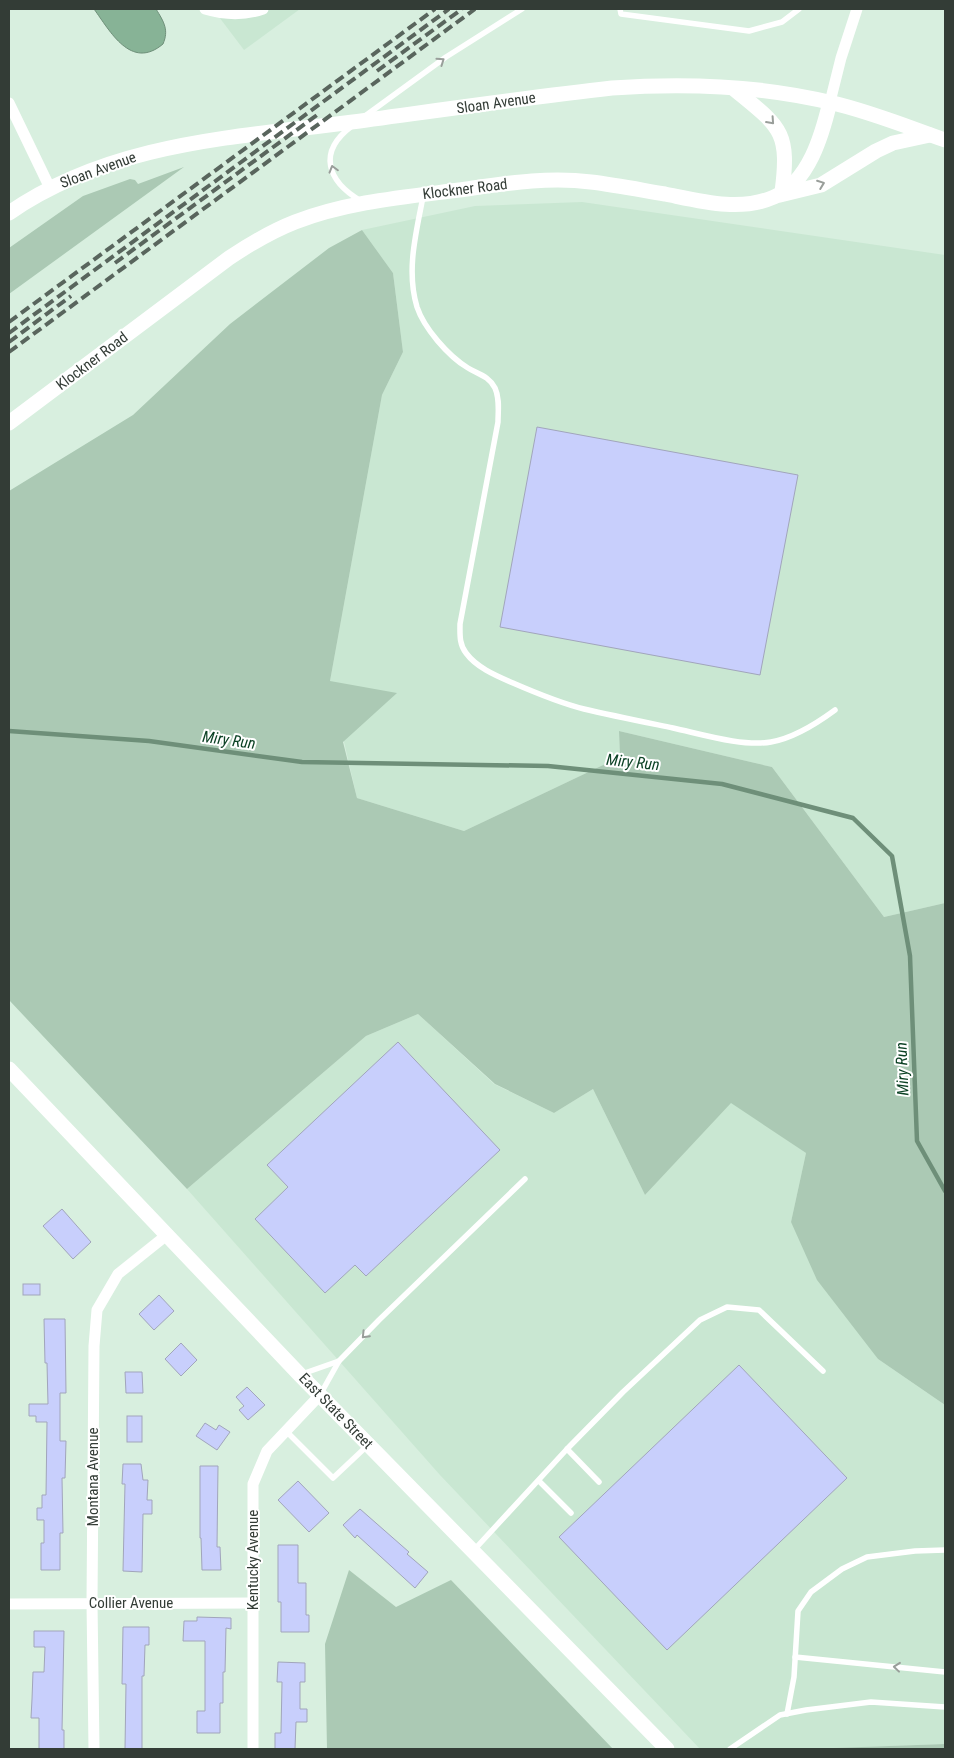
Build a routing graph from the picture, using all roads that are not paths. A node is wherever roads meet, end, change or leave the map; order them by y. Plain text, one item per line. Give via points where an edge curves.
1 (206, 9) edge
2 (263, 9) edge
3 (522, 9) edge
4 (620, 9) edge
5 (799, 9) edge
6 (857, 9) edge
7 (734, 89) junction
8 (9, 102) edge
9 (830, 102) junction
10 (930, 135) junction
11 (945, 140) edge
12 (50, 188) junction
13 (423, 194) junction
14 (778, 194) junction
15 (365, 203) junction
16 (9, 213) edge
17 (9, 422) edge
18 (834, 710) dead end
19 (9, 1069) edge
20 (525, 1179) dead end
21 (168, 1234) junction
22 (340, 1361) junction
23 (822, 1371) dead end
24 (300, 1374) junction
25 (320, 1395) junction
26 (286, 1431) junction
27 (368, 1444) junction
28 (567, 1450) junction
29 (539, 1481) junction
30 (599, 1482) dead end
31 (571, 1512) dead end
32 (945, 1550) edge
33 (473, 1551) junction
34 (92, 1603) junction
35 (9, 1604) edge
36 (253, 1604) junction
37 (795, 1656) junction
38 (945, 1672) edge
39 (945, 1707) edge
40 (787, 1714) junction
41 (94, 1749) edge
42 (253, 1749) edge
43 (667, 1749) edge
44 (730, 1749) edge

1 - 2 street via 234,15
15 -> 3 lane via 348,193 332,173 331,156 340,136 446,57
4 - 5 lane via 621,14 749,31 782,22
6 - 9 street
7 - 9 main road, Sloan Avenue
7 - 12 main road, Sloan Avenue via 637,86 190,144 130,156
7 -> 14 main road via 769,118 780,133 785,156
8 - 12 street
9 - 10 main road, Sloan Avenue
9 - 14 main road via 813,154 802,173
10 - 11 main road, Sloan Avenue
14 -> 10 main road, Klockner Road via 820,185 886,146
12 - 16 main road, Sloan Avenue
13 - 14 main road, Klockner Road via 558,180 603,183 724,204 751,202
13 - 15 main road, Klockner Road
13 - 18 lane via 412,264 412,285 418,308 444,348 467,368 486,377 495,388 498,402 498,422 460,624 460,641 466,653 479,666 497,676 582,708 717,737 770,742 794,734
15 - 17 main road, Klockner Road via 302,219 255,241
19 - 21 main road, East State Street
20 -> 22 lane
21 - 24 main road, East State Street
21 - 34 street, Montana Avenue via 118,1274 97,1310
22 - 24 lane
22 - 25 lane
23 - 28 lane via 759,1310 727,1307 700,1320
24 - 25 main road, East State Street
25 - 26 street, Kentucky Avenue
25 - 27 main road, East State Street
26 - 27 lane via 333,1478
26 - 36 street, Kentucky Avenue via 267,1451 253,1484
27 - 33 main road, East State Street
28 - 29 lane
28 - 30 lane
29 - 31 lane
29 - 33 lane
32 - 37 lane via 867,1557 842,1569 811,1592 798,1611
33 - 43 main road, East State Street
34 - 35 street, Collier Avenue
34 - 36 street, Collier Avenue
34 - 41 street, Montana Avenue
36 - 42 street, Kentucky Avenue
38 -> 37 lane
37 - 40 lane
39 - 40 lane via 871,1702
40 - 44 lane

